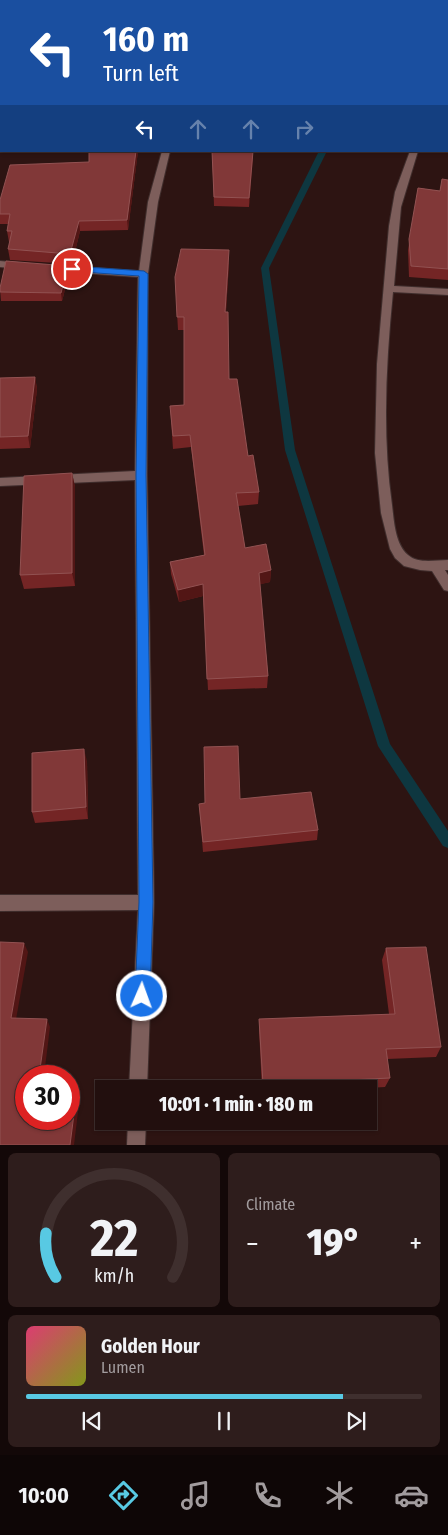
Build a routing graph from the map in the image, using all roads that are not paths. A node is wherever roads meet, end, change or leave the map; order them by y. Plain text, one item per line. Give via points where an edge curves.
1 (166, 152) edge
2 (414, 152) edge
3 (0, 264) edge
4 (29, 266) edge
5 (48, 268) edge
6 (144, 274) junction
7 (389, 289) junction
8 (448, 292) edge
9 (141, 475) junction
10 (0, 482) edge
11 (441, 565) edge
12 (448, 586) edge
13 (146, 902) junction
14 (0, 903) edge
15 (138, 1080) edge
16 (137, 1130) edge
17 (136, 1145) edge

1 - 6 street via 153,202
2 - 7 street via 398,197
3 - 4 street
5 - 6 street
6 - 9 street
7 - 8 street
7 - 11 street via 380,415 383,487 389,525 396,550 404,559 418,565
9 - 10 street
9 - 13 street
11 - 12 street
13 - 14 street
13 - 15 street
16 - 17 street

